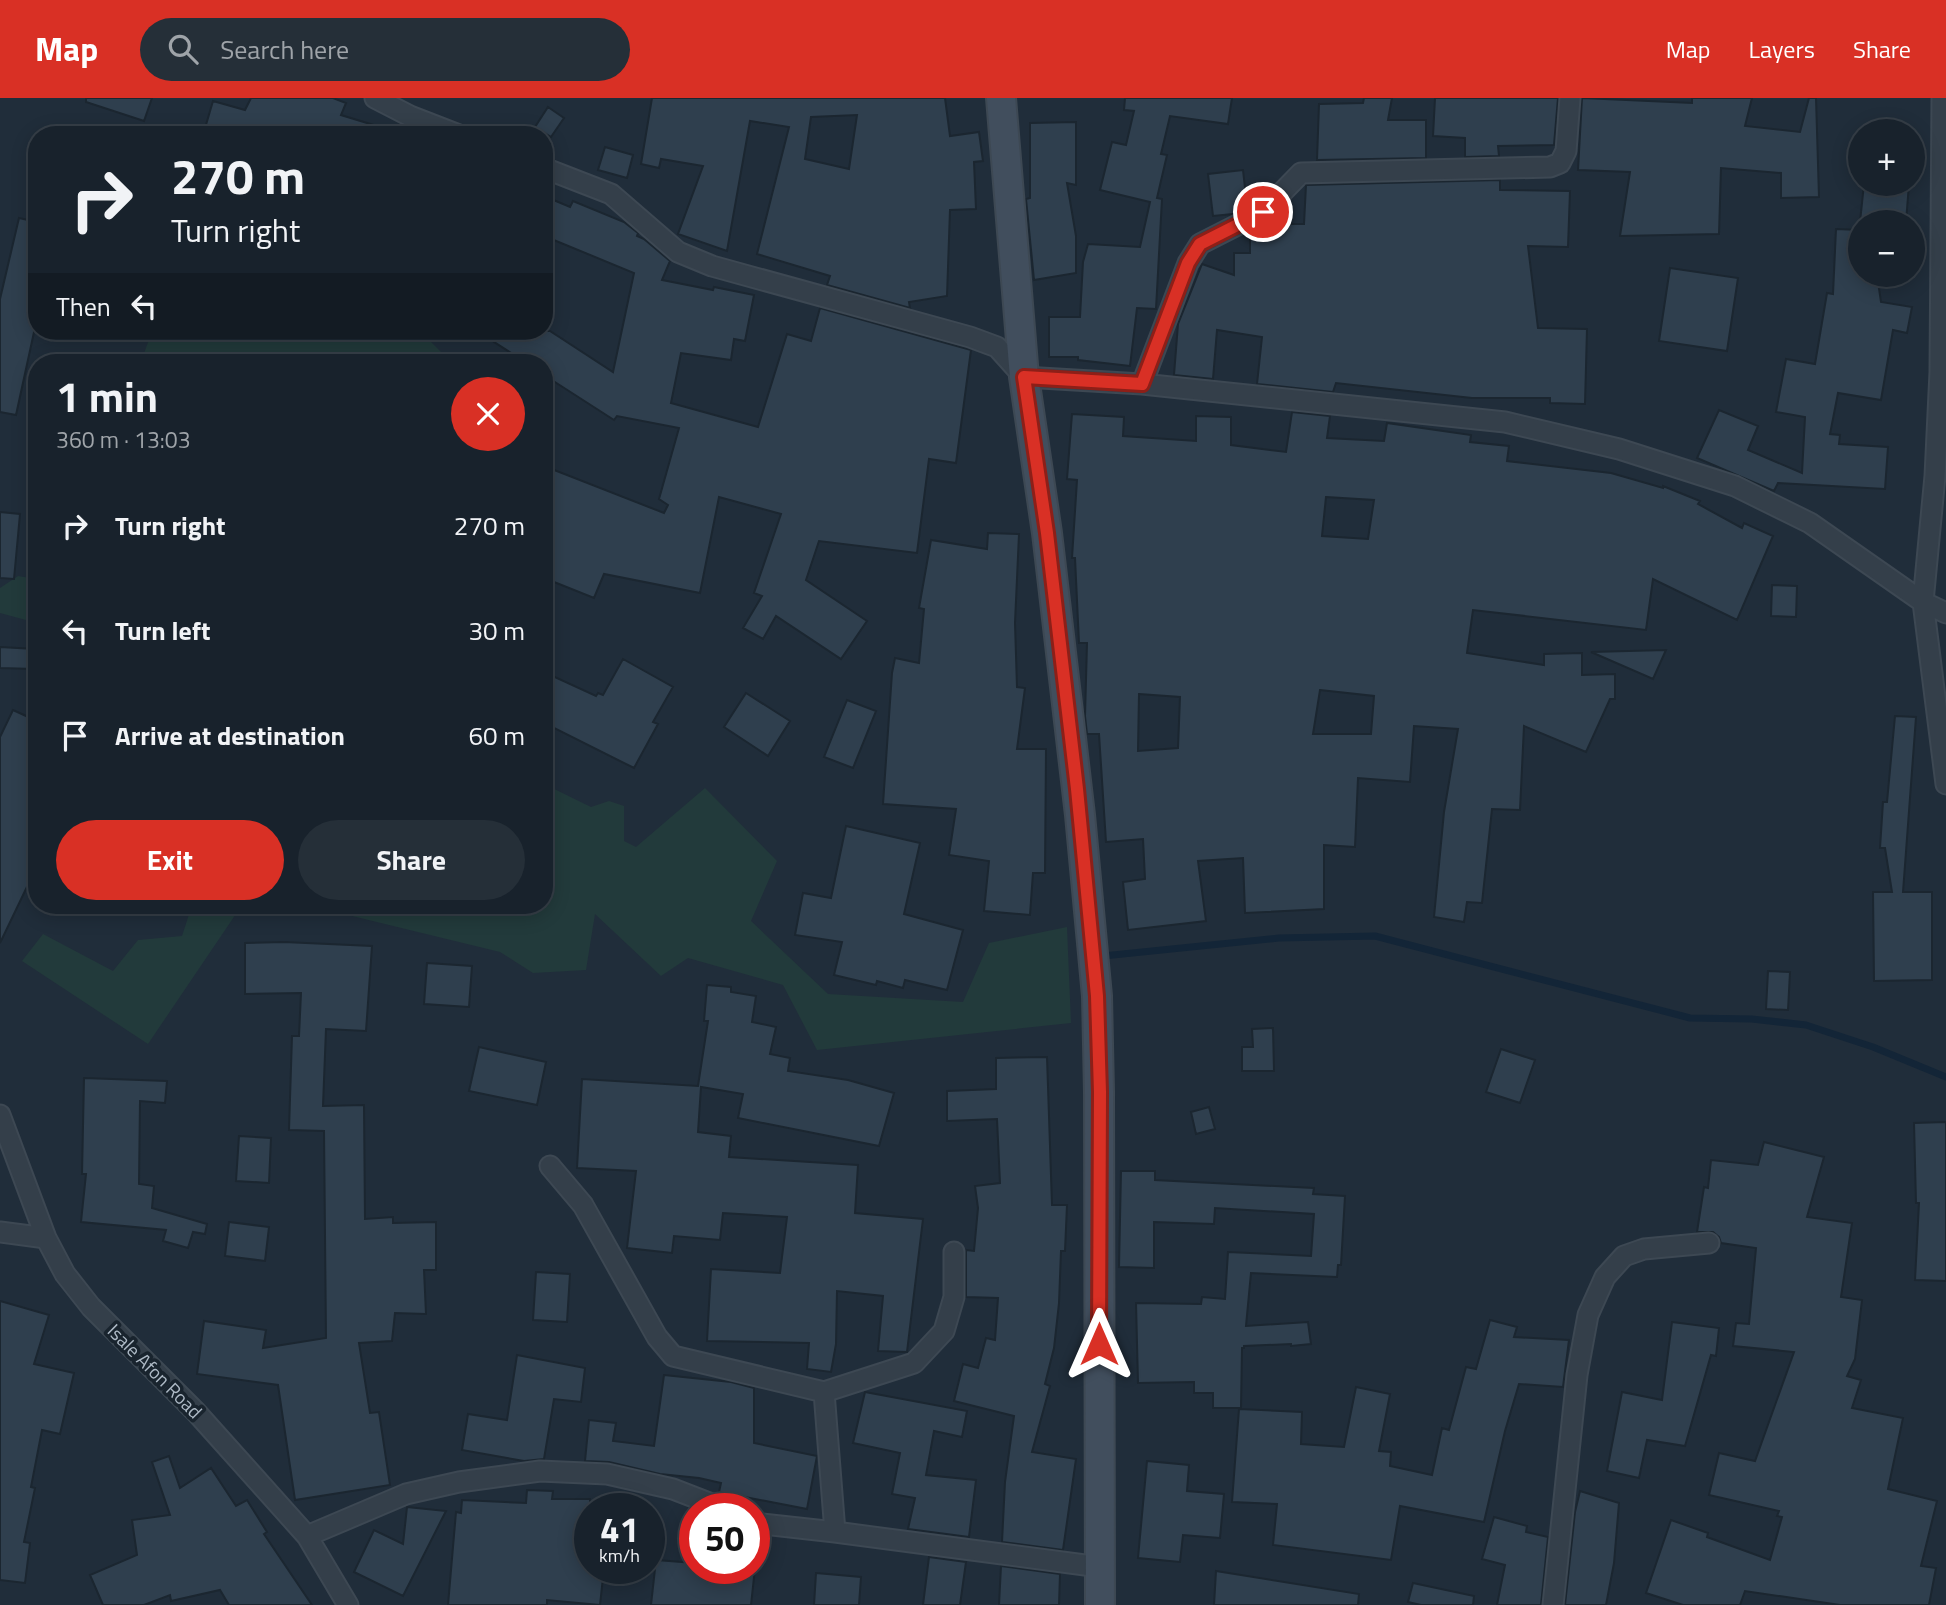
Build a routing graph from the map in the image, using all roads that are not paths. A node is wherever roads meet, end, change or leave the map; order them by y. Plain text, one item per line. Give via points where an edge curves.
1 (375, 98) edge
2 (1001, 98) edge
3 (1570, 98) edge
4 (1942, 98) edge
5 (436, 126) edge
6 (553, 171) edge
7 (1944, 244) edge
8 (1024, 377) junction
9 (1142, 384) junction
10 (1923, 603) junction
11 (1946, 613) edge
12 (1946, 784) edge
13 (0, 1115) edge
14 (550, 1166) dead end
15 (0, 1232) edge
16 (46, 1238) junction
17 (1709, 1243) dead end
18 (954, 1252) dead end
19 (824, 1392) junction
20 (683, 1493) edge
21 (770, 1525) edge
22 (835, 1532) junction
23 (306, 1536) junction
24 (1100, 1567) junction
25 (348, 1605) edge
26 (1100, 1605) edge
27 (1553, 1605) edge

1 - 5 street
2 - 8 main road
3 - 9 street via 1566,151 1560,163 1550,167 1301,173 1263,212 1200,244 1188,263
4 - 7 street
6 - 8 street via 611,194 678,252 725,270 979,340 997,347
7 - 10 street via 1935,476
8 - 9 street
8 - 24 main road via 1047,533 1097,996
9 - 10 street via 1505,422 1619,449 1735,486 1810,523
10 - 11 street
10 - 12 street
13 - 16 street, Isale Afon Road
14 - 19 street via 583,1205 657,1337 673,1356
15 - 16 street
16 - 23 street, Isale Afon Road via 65,1275 91,1307 196,1412
17 - 27 street via 1644,1249 1624,1256 1605,1277 1588,1315 1577,1375
18 - 19 street via 954,1297 944,1331 915,1363
19 - 22 street
20 - 23 street via 607,1474 540,1471 406,1494
21 - 22 street
22 - 24 street
23 - 25 street, Isale Afon Road
24 - 26 main road

